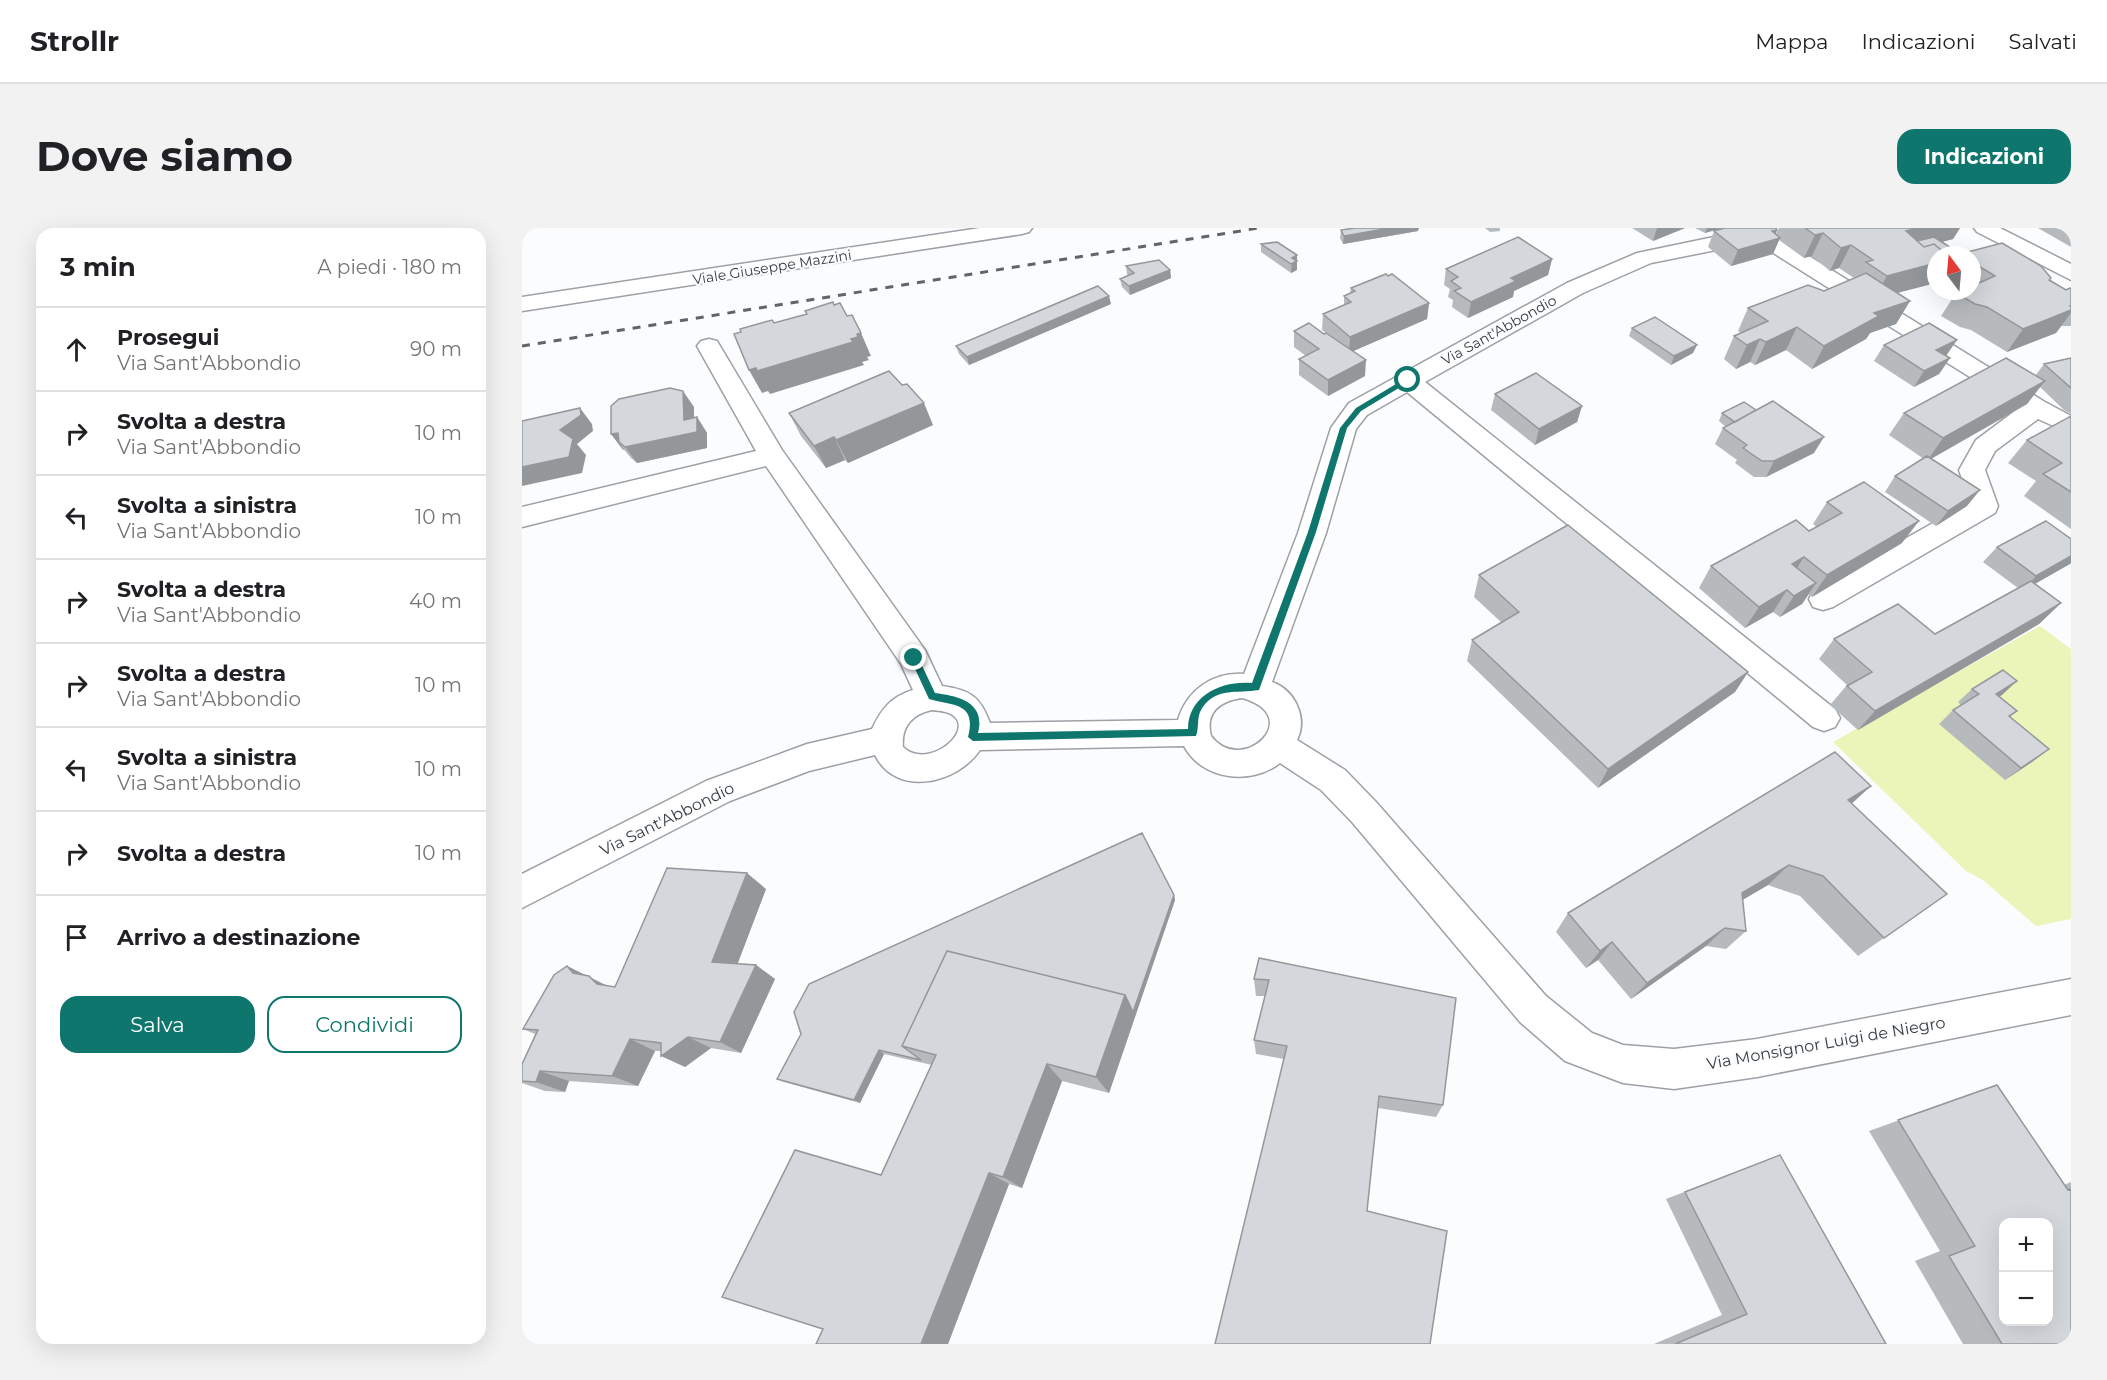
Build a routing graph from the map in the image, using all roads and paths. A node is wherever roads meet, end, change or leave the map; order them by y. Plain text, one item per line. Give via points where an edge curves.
1 (1022, 228) edge
2 (1794, 228) edge
3 (1984, 228) edge
4 (1758, 234) junction
5 (2071, 273) edge
6 (522, 304) edge
7 (709, 346) dead end
8 (1408, 380) junction
9 (2036, 408) junction
10 (2071, 426) edge
11 (772, 456) junction
12 (522, 518) edge
13 (1823, 599) edge
14 (1256, 687) junction
15 (932, 697) junction
16 (1824, 718) dead end
17 (1193, 733) junction
18 (973, 737) junction
19 (885, 739) junction
20 (1279, 745) junction
21 (522, 892) edge
22 (2071, 997) edge

1 - 6 street, Viale Giuseppe Mazzini
2 - 4 street, Via Sant'Abbondio
3 - 5 street
4 - 8 street, Via Sant'Abbondio via 1668,252 1625,267 1575,288
4 - 9 street
7 - 11 street
8 - 14 street, Via Sant'Abbondio via 1358,410 1344,428 1312,532
8 - 16 street
9 - 10 street
9 - 13 street via 1985,446 1972,470 1985,506
11 - 12 street
11 - 15 street via 914,658
14 - 17 street via 1228,687 1210,696 1197,710
14 - 20 street via 1278,701 1284,711 1287,722
15 - 18 street via 957,700 967,706 973,715
15 - 19 street via 918,700 900,712
17 - 18 street
17 - 20 street via 1203,750 1222,761 1254,761
18 - 19 street via 954,759 922,769 895,761
19 - 21 street, Via Sant'Abbondio via 807,758 718,791
20 - 22 street, Via Monsignor Luigi de Niegro via 1333,780 1364,812 1533,1009 1579,1047 1623,1064 1674,1069 1757,1059

